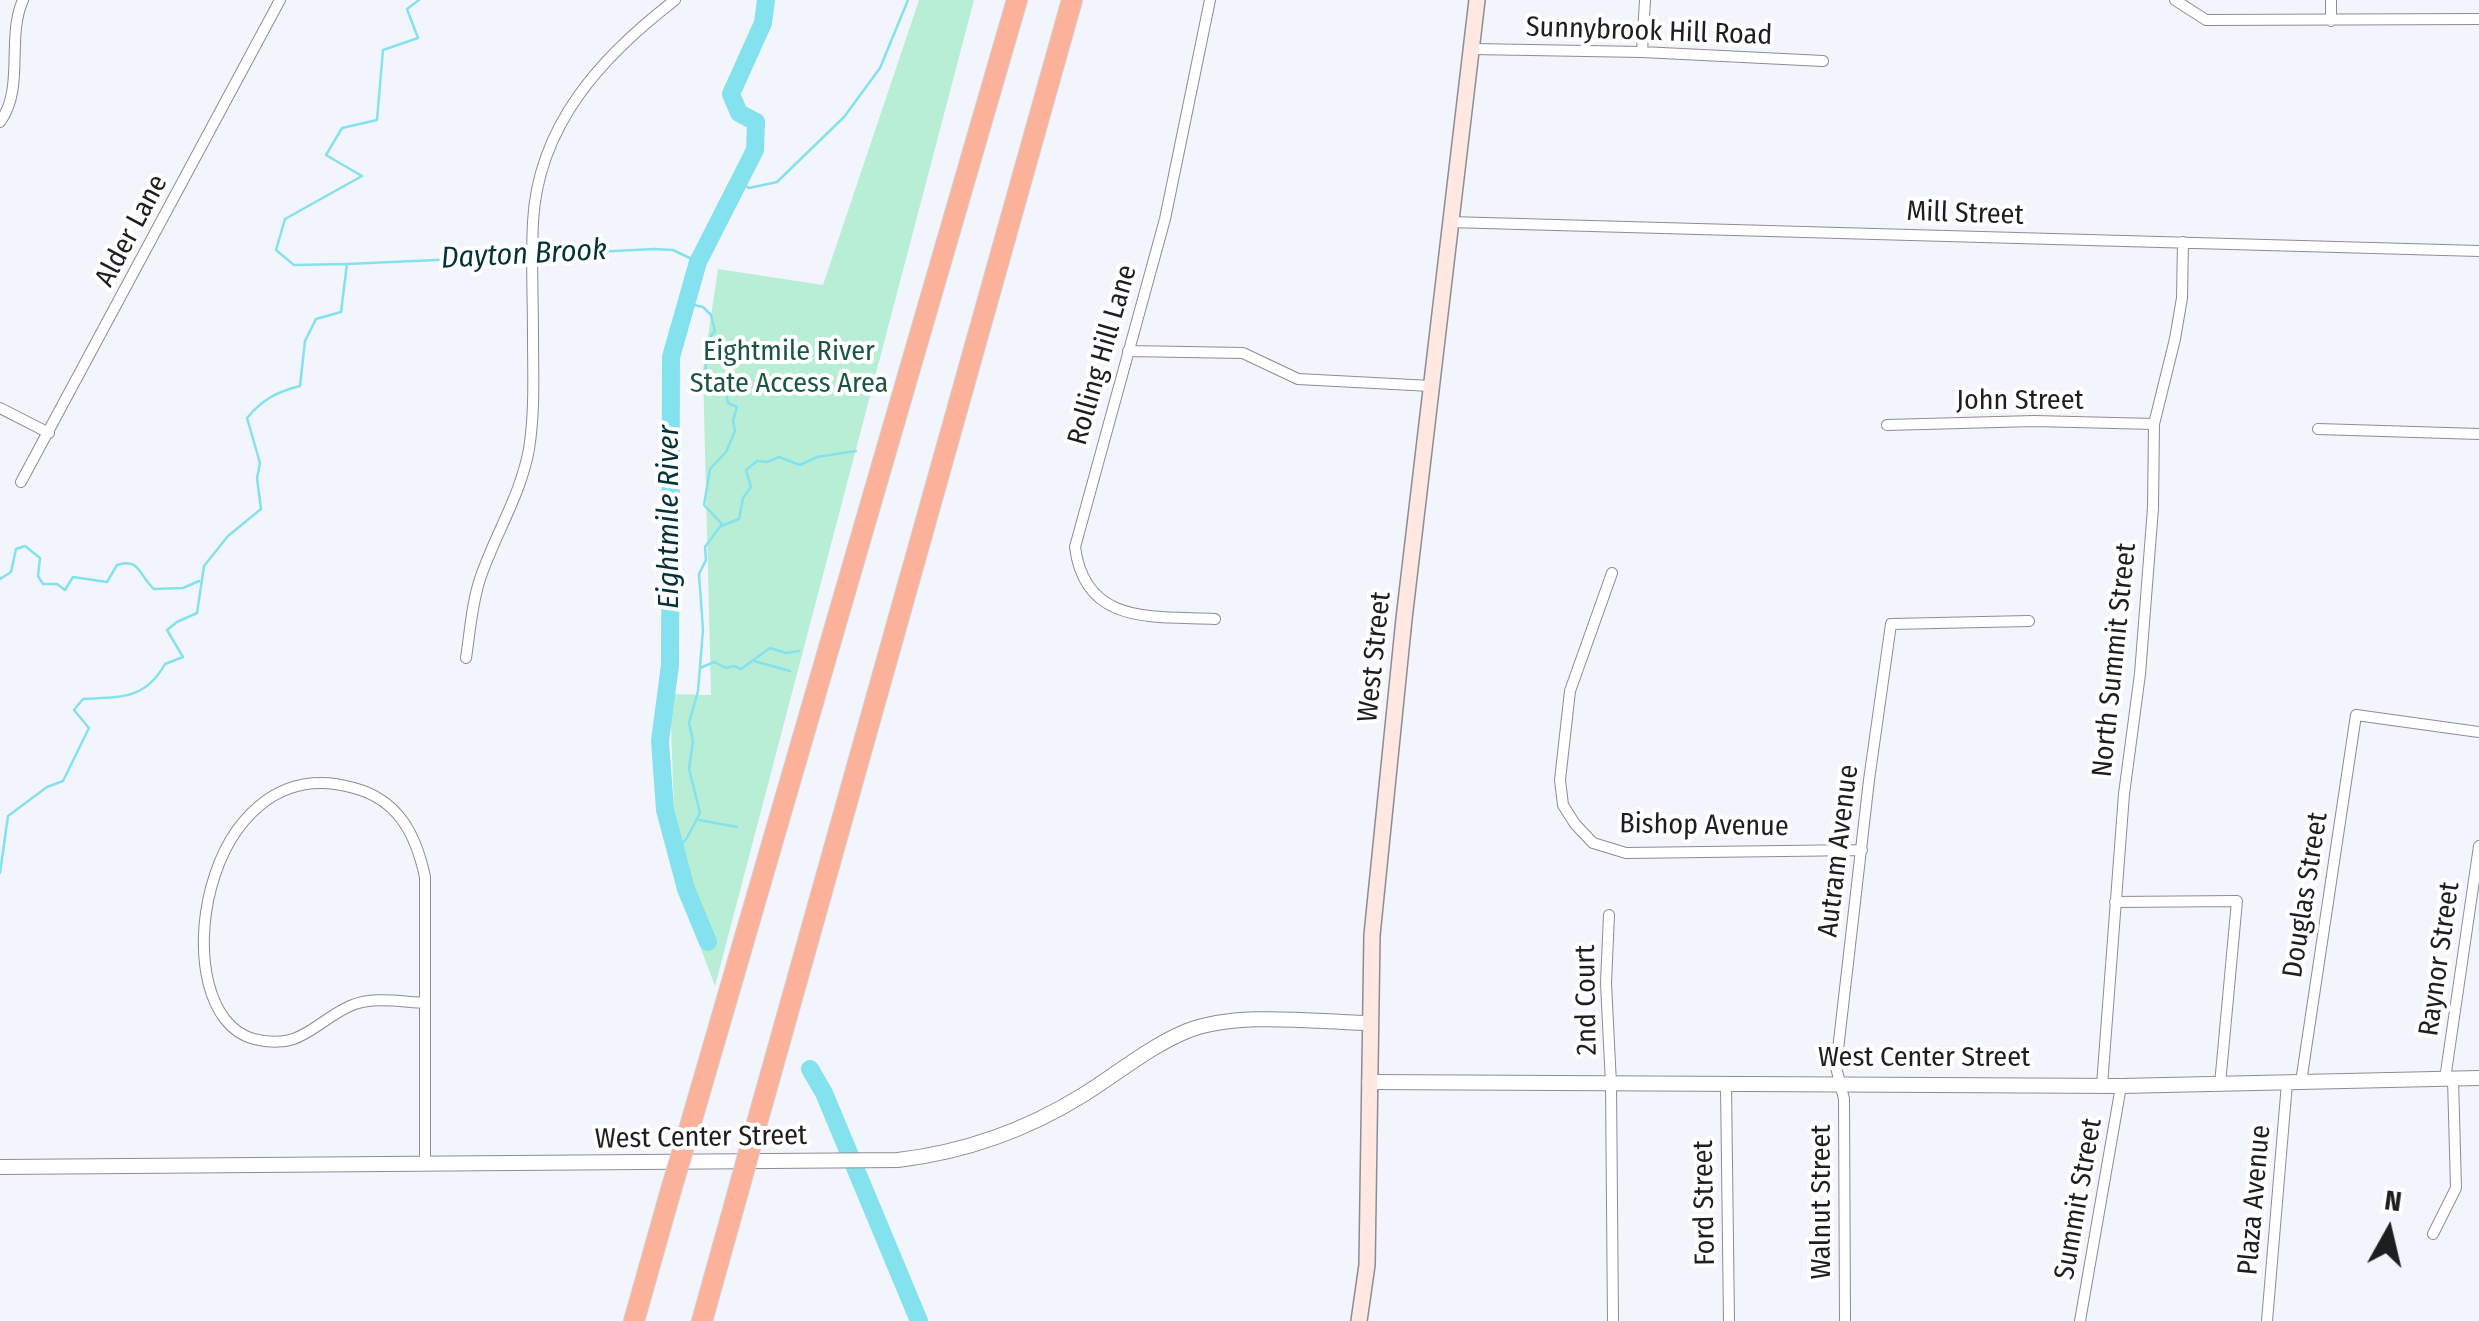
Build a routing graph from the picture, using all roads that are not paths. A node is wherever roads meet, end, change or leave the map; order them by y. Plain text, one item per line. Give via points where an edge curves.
1 (23, 0) edge
2 (280, 0) edge
3 (675, 0) edge
4 (1017, 0) edge
5 (1072, 0) edge
6 (1210, 0) edge
7 (1477, 0) edge
8 (1646, 0) edge
9 (2176, 0) edge
10 (2331, 0) edge
11 (2479, 19) edge
12 (2332, 21) junction
13 (1473, 48) junction
14 (1642, 52) junction
15 (1823, 61) dead end
16 (0, 122) edge
17 (1449, 222) junction
18 (2184, 242) junction
19 (2479, 251) edge
20 (1128, 351) junction
21 (1431, 386) junction
22 (0, 408) edge
23 (2154, 424) junction
24 (1887, 425) dead end
25 (2318, 429) dead end
26 (48, 433) junction
27 (2479, 434) edge
28 (22, 482) dead end
29 (1612, 573) dead end
30 (1215, 619) dead end
31 (2030, 621) dead end
32 (466, 658) dead end
33 (2479, 732) edge
34 (2479, 846) edge
35 (1862, 850) junction
36 (2115, 902) junction
37 (1610, 915) dead end
38 (425, 1003) junction
39 (1369, 1023) junction
40 (2479, 1078) edge
41 (2449, 1079) junction
42 (1369, 1082) junction
43 (1842, 1082) junction
44 (2294, 1082) junction
45 (1611, 1084) junction
46 (1726, 1084) junction
47 (2220, 1084) junction
48 (2102, 1085) junction
49 (2121, 1086) junction
50 (425, 1166) junction
51 (0, 1167) edge
52 (2433, 1234) dead end
53 (634, 1321) edge
54 (702, 1321) edge
55 (1359, 1321) edge
56 (1613, 1321) edge
57 (1729, 1321) edge
58 (1845, 1321) edge
59 (2080, 1321) edge
60 (2267, 1321) edge

1 - 16 street via 13,41 13,88
2 - 26 street, Alder Lane
3 - 32 street via 608,57 565,113 549,147 533,248 528,452 479,580
4 - 53 highway, bridge
5 - 54 highway, bridge
6 - 20 street, Rolling Hill Lane via 1172,186
7 - 13 main road, West Street
8 - 14 street
9 - 12 street via 2206,20
10 - 12 street
11 - 12 street
13 - 14 street, Sunnybrook Hill Road
13 - 17 main road, West Street
14 - 15 street, Sunnybrook Hill Road
17 - 18 street, Mill Street
17 - 21 main road, West Street
18 - 19 street, Mill Street
18 - 23 street, North Summit Street via 2182,298
20 - 21 street via 1243,353 1298,379
20 - 30 street, Rolling Hill Lane via 1077,531 1077,562 1091,590 1120,612
21 - 39 main road, West Street via 1372,935
22 - 26 street
23 - 24 street, John Street
23 - 36 street, North Summit Street via 2140,674
25 - 27 street
26 - 28 street, Alder Lane
29 - 35 street, Bishop Avenue via 1570,691 1560,780 1563,805 1575,824 1593,842 1626,853
31 - 35 street, Autram Avenue via 1891,624
33 - 44 street, Douglas Street via 2356,714
34 - 41 street, Raynor Street
35 - 43 street, Autram Avenue via 1836,1067
36 - 47 street via 2237,901
36 - 48 street, North Summit Street
37 - 45 street, 2nd Court
38 - 38 street via 425,877 417,842 397,812 370,792 330,781 299,784 256,805 230,839 205,908 206,972 212,1001 226,1022 250,1038 278,1043 370,1000
38 - 50 street
39 - 42 main road, West Street
39 - 50 street, West Center Street via 1215,1023 1188,1030 1022,1128 928,1156
40 - 41 street, West Center Street
41 - 44 street, West Center Street
41 - 52 street, Raynor Street via 2456,1188
42 - 45 street, West Center Street
42 - 55 main road, West Street via 1367,1265
43 - 46 street, West Center Street
43 - 48 street, West Center Street
43 - 58 street, Walnut Street
44 - 47 street, West Center Street
44 - 60 street, Plaza Avenue
45 - 46 street, West Center Street
45 - 56 street, 2nd Court
46 - 57 street, Ford Street
47 - 49 street, West Center Street
48 - 49 street, West Center Street
49 - 59 street, Summit Street
50 - 51 street, West Center Street

